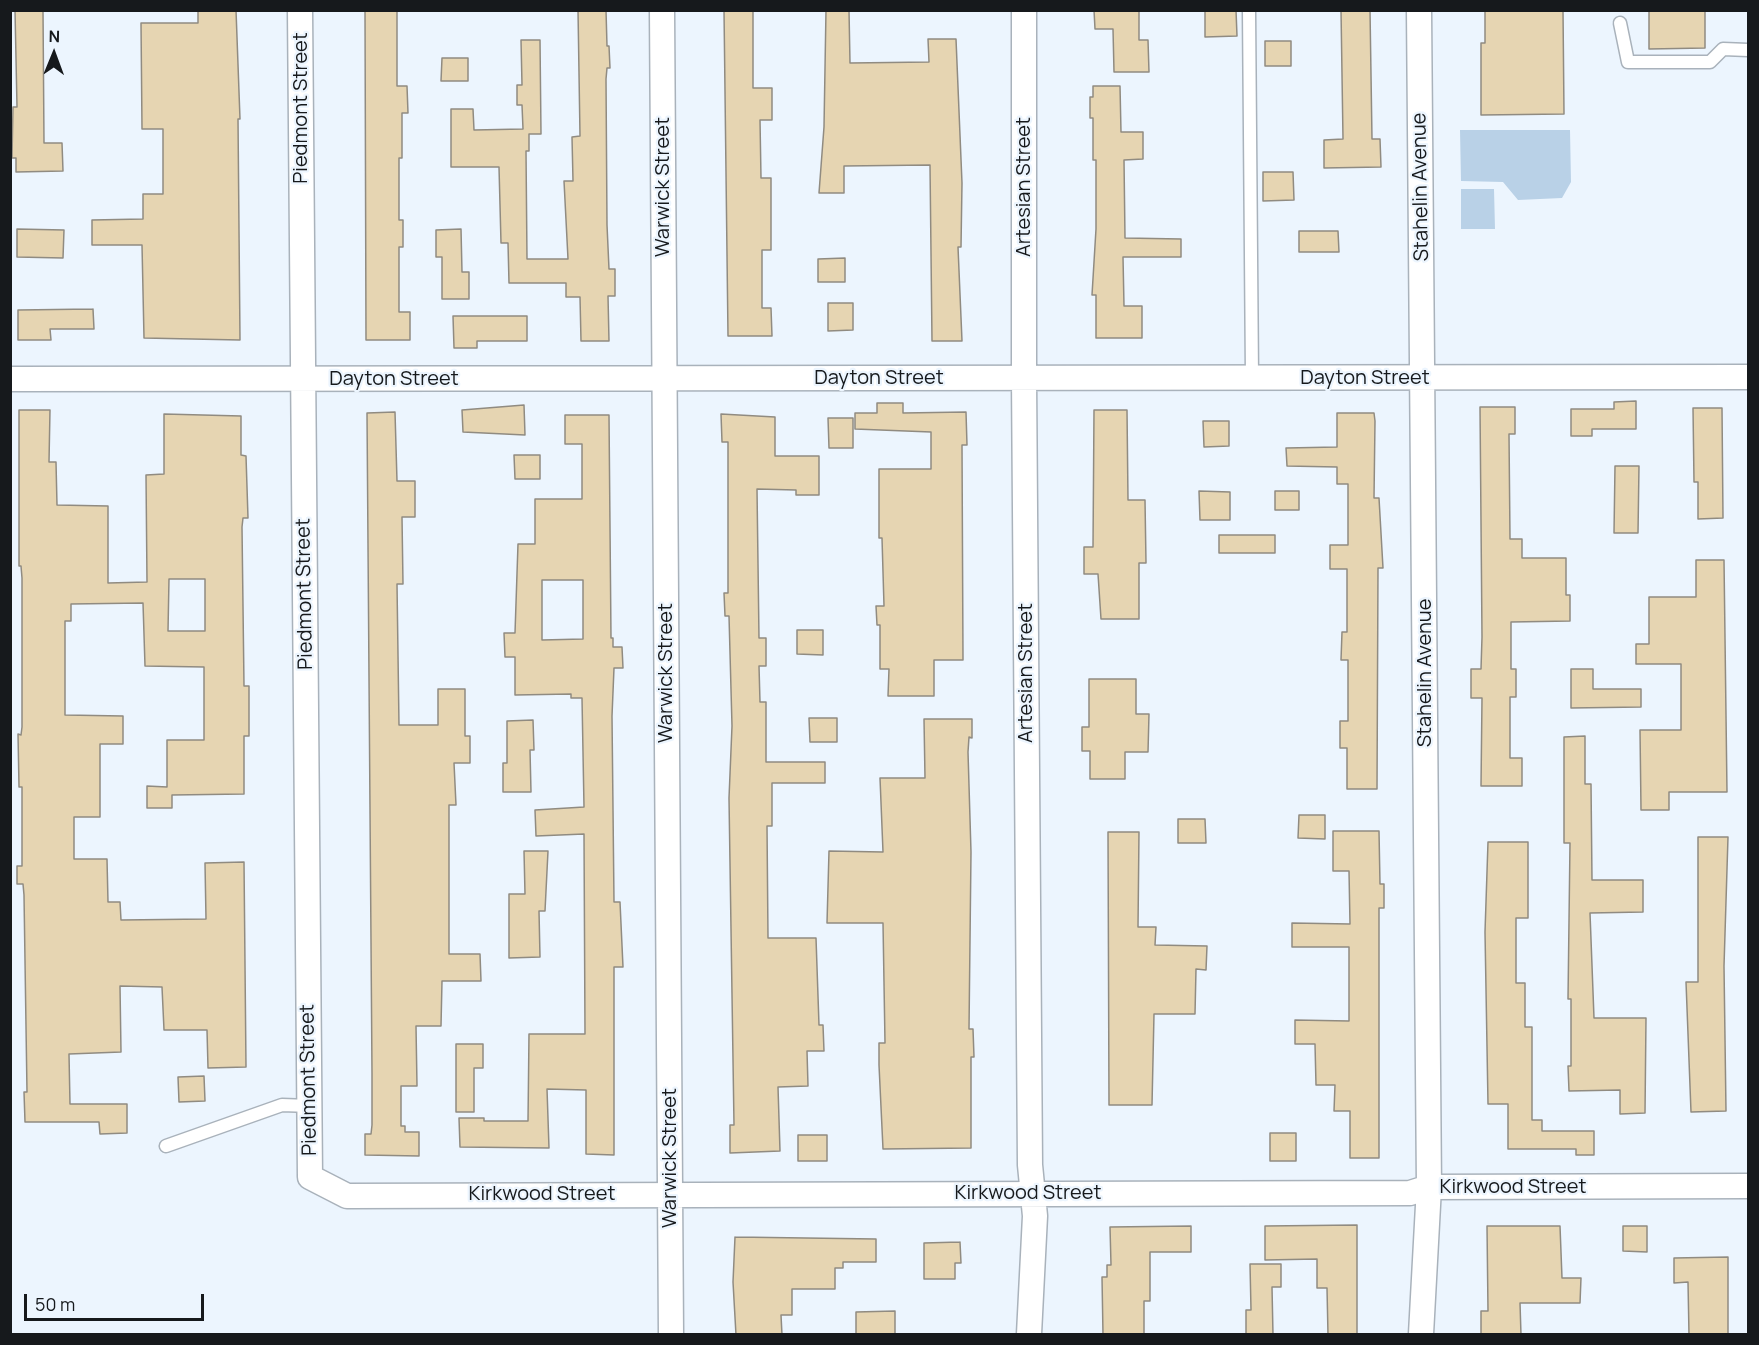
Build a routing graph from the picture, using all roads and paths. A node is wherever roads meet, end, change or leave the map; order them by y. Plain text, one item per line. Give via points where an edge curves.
1 (300, 10) edge
2 (662, 10) edge
3 (1024, 10) edge
4 (1249, 10) edge
5 (1419, 10) edge
6 (1620, 23) dead end
7 (1749, 50) edge
8 (1749, 377) edge
9 (1024, 378) junction
10 (1252, 378) junction
11 (1423, 378) junction
12 (10, 379) edge
13 (663, 379) junction
14 (303, 380) junction
15 (310, 1106) junction
16 (166, 1146) dead end
17 (310, 1177) joint
18 (1749, 1186) edge
19 (1429, 1187) junction
20 (670, 1194) junction
21 (1032, 1194) junction
22 (671, 1335) edge
23 (1029, 1335) edge
24 (1420, 1335) edge

1 - 14 street, Piedmont Street
2 - 13 street, Warwick Street
3 - 9 street, Artesian Street
4 - 10 lane
5 - 11 street, Stahelin Avenue
6 - 7 lane via 1628,62 1710,62 1724,49
8 - 11 street, Dayton Street
9 - 10 street, Dayton Street
9 - 13 street, Dayton Street
9 - 21 street, Artesian Street
10 - 11 street, Dayton Street
11 - 19 street, Stahelin Avenue
12 - 14 street, Dayton Street
13 - 14 street, Dayton Street
13 - 20 street, Warwick Street
14 - 15 street, Piedmont Street
15 - 16 lane via 282,1106
15 - 17 street, Piedmont Street
17 - 20 street, Kirkwood Street via 347,1196
18 - 19 street, Kirkwood Street
19 - 21 street, Kirkwood Street via 1410,1193
19 - 24 street, Stahelin Avenue
20 - 21 street, Kirkwood Street
20 - 22 street, Warwick Street
21 - 23 street, Artesian Street via 1035,1216

